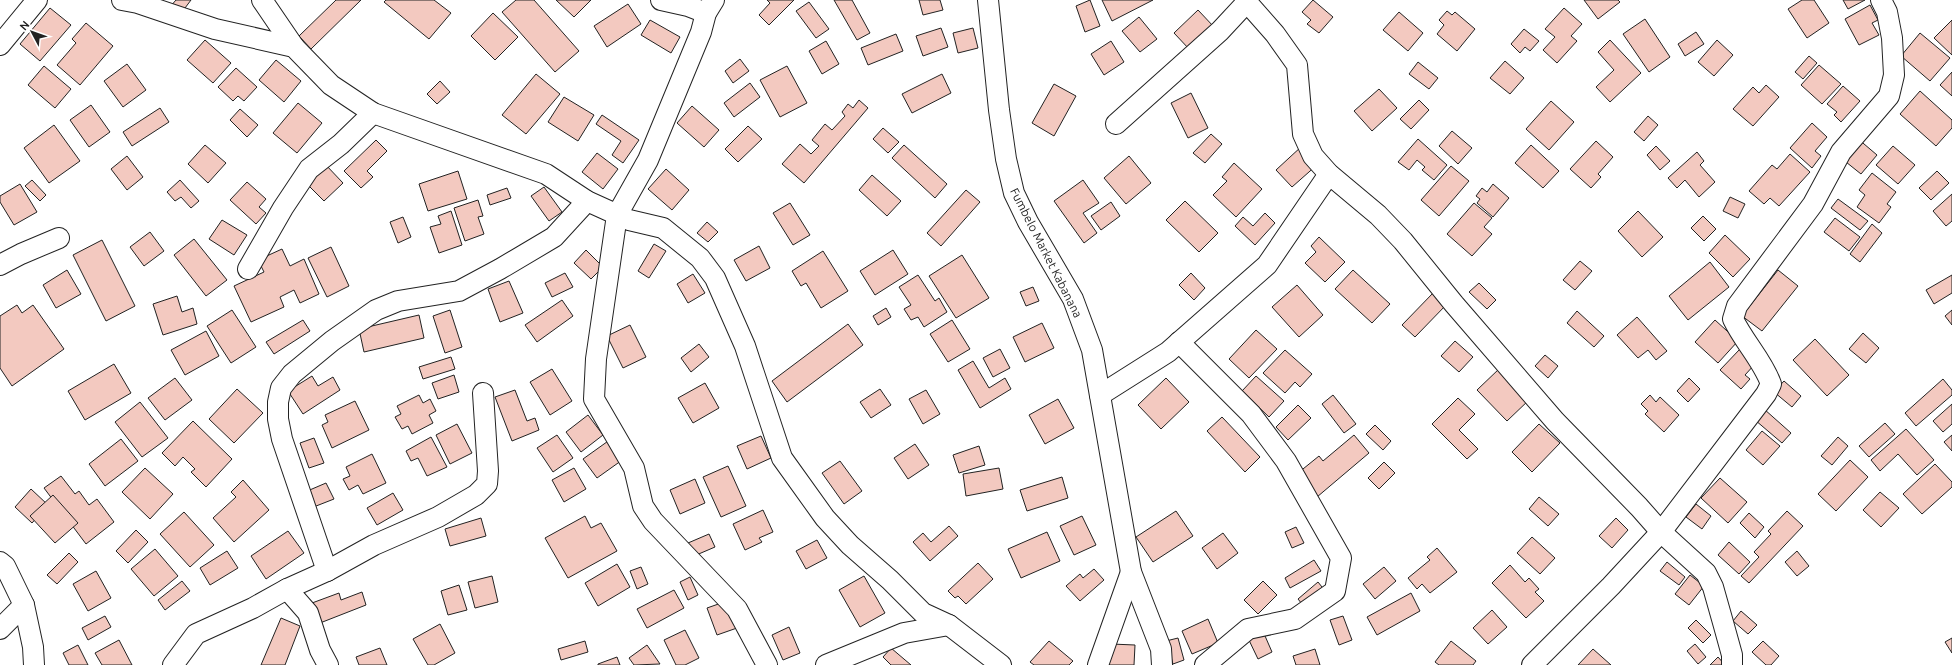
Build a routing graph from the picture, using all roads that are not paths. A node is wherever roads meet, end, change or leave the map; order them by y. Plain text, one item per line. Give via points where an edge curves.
1 (37, 0) edge
2 (122, 0) edge
3 (262, 0) edge
4 (661, 0) edge
5 (988, 0) edge
6 (1881, 0) edge
7 (1246, 1) edge
8 (710, 7) edge
9 (0, 45) edge
10 (294, 47) junction
11 (373, 113) junction
12 (1116, 124) dead end
13 (1329, 174) junction
14 (587, 201) junction
15 (617, 215) junction
16 (59, 238) dead end
17 (0, 265) edge
18 (248, 269) dead end
19 (1179, 342) junction
20 (482, 393) dead end
21 (1100, 395) junction
22 (1661, 532) junction
23 (0, 562) edge
24 (327, 571) junction
25 (1131, 572) junction
26 (287, 589) junction
27 (24, 605) junction
28 (949, 625) junction
29 (0, 629) edge
30 (34, 665) edge
31 (173, 665) edge
32 (328, 665) edge
33 (767, 665) edge
34 (826, 665) edge
35 (1001, 665) edge
36 (1098, 665) edge
37 (1162, 665) edge
38 (1205, 665) edge
39 (1532, 665) edge
40 (1732, 665) edge

1 - 9 street
2 - 10 street via 215,29
3 - 10 street
4 - 8 street via 688,6
5 - 21 street, Fumbelo Market Kabanana via 1000,117 1014,193 1072,299 1092,350
6 - 22 street via 1887,12 1892,38 1894,75 1889,96 1841,152 1813,204 1737,306 1733,319 1767,375 1770,384 1766,394
7 - 12 street via 1220,31
7 - 13 street via 1275,34 1297,65 1303,134 1313,156
8 - 15 street via 648,160
10 - 11 street via 331,86
11 - 14 street via 546,174
11 - 18 street via 341,144 309,169
13 - 19 street via 1267,265
13 - 22 street via 1378,215 1403,241 1556,421
14 - 15 street
14 - 24 street via 554,237 459,291 398,301 376,310 332,341 292,374 281,388 278,419 282,438
15 - 28 street via 663,228 700,258 715,278 745,346 782,458 825,518 850,545 923,613
15 - 33 street via 600,324 594,400 634,468 643,506 653,521 737,609
16 - 17 street
19 - 21 street via 1168,352
19 - 38 street via 1251,414 1286,461 1341,558 1335,591 1295,619 1248,628
20 - 24 street via 487,434 487,484 476,495 438,517 374,545
21 - 25 street, Fumbelo Market Kabanana
22 - 39 street
22 - 40 street via 1706,573 1713,586 1732,655
23 - 27 street via 5,566
24 - 26 street
25 - 36 street
25 - 37 street, Fumbelo Market Kabanana via 1161,649
26 - 31 street via 196,634
26 - 32 street via 308,613 320,650
27 - 29 street
27 - 30 street
28 - 34 street via 904,633
28 - 35 street

